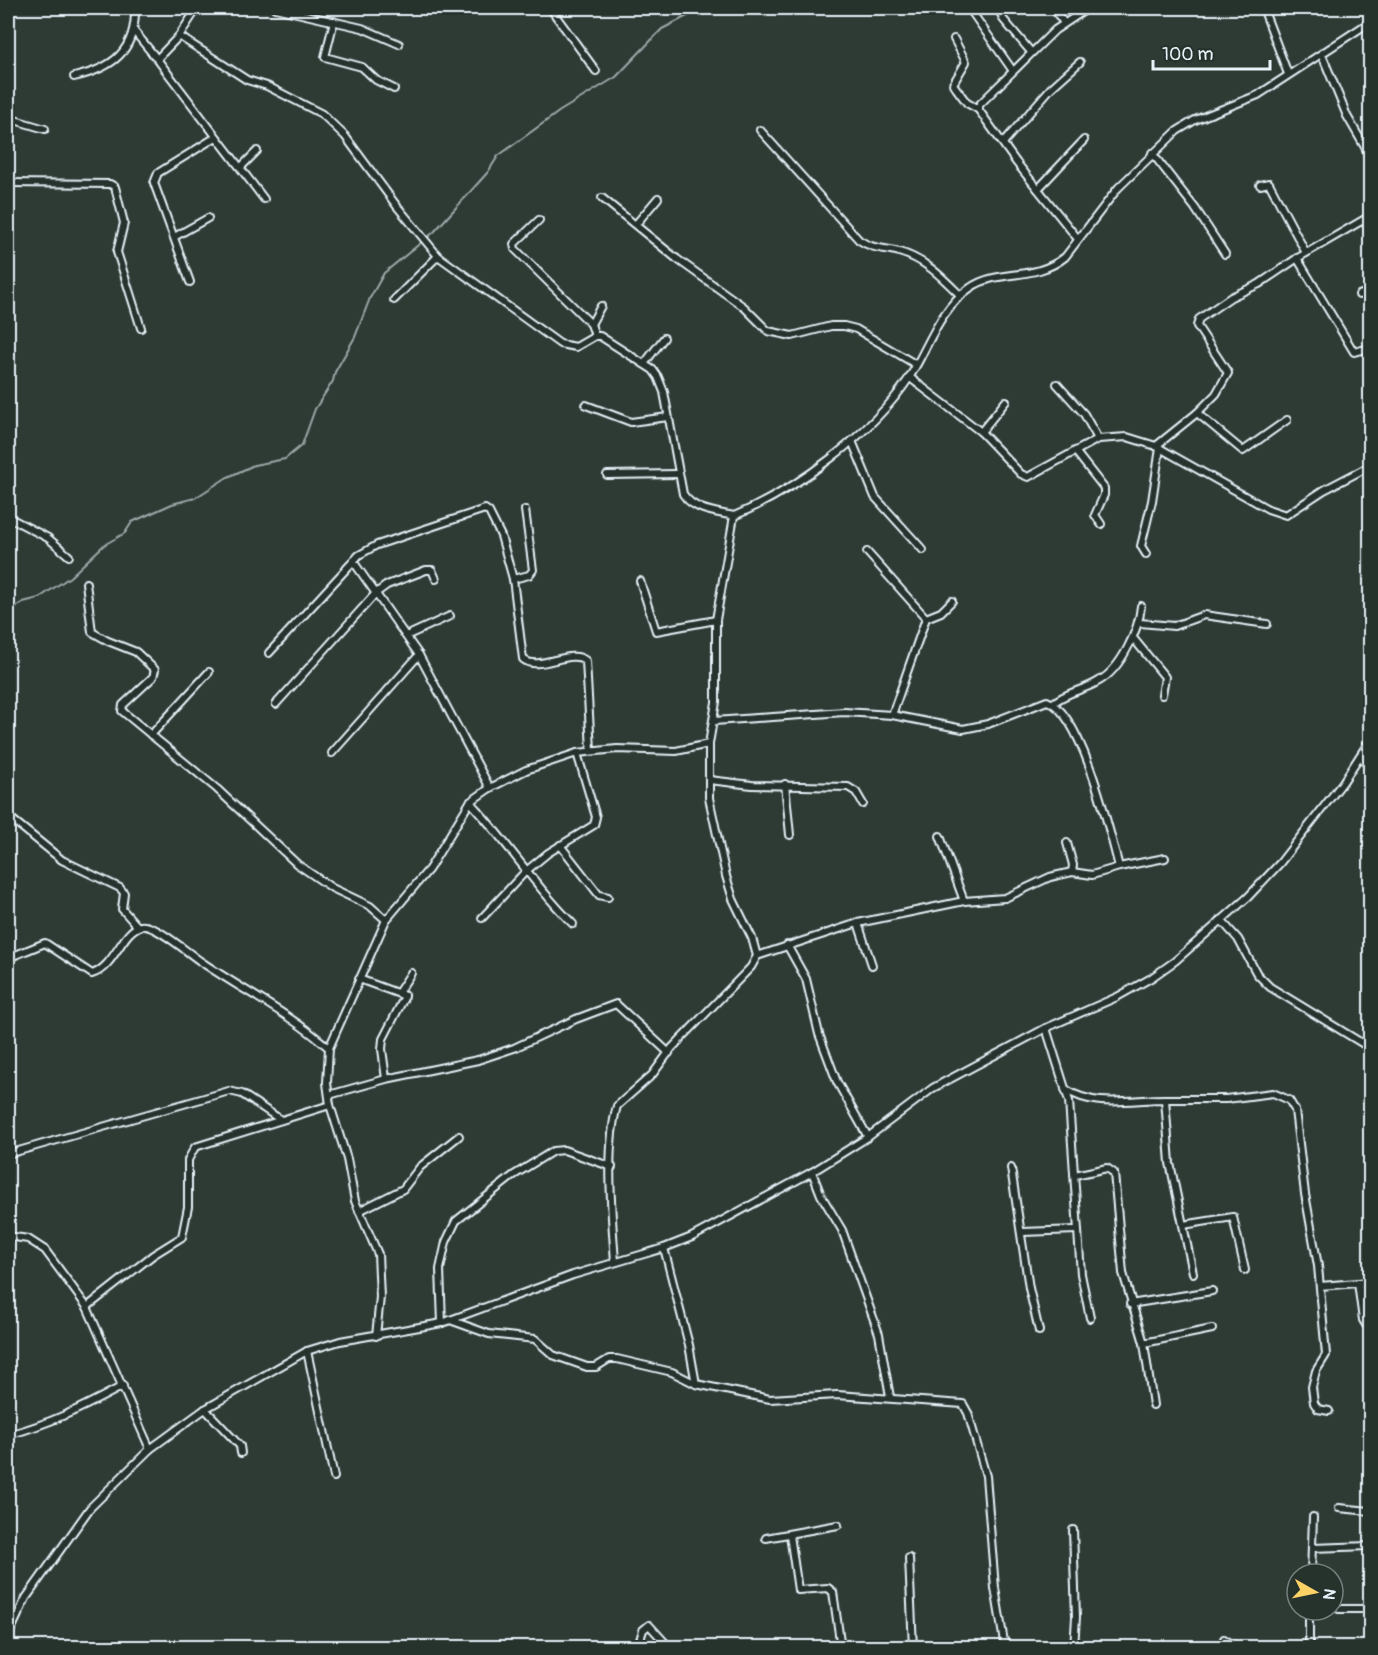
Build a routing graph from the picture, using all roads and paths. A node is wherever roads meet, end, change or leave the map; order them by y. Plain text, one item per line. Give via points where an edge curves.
1 (135, 8) edge
2 (275, 8) edge
3 (550, 8) edge
4 (969, 8) edge
5 (1053, 8) edge
6 (1088, 8) edge
7 (1263, 8) edge
8 (999, 9) edge
9 (196, 10) dead end
10 (334, 21) junction
11 (1371, 22) edge
12 (1064, 23) junction
13 (134, 31) junction
14 (179, 36) junction
15 (954, 39) dead end
16 (399, 44) dead end
17 (1031, 52) junction
18 (1322, 55) junction
19 (157, 58) junction
20 (1080, 62) dead end
21 (596, 70) dead end
22 (1013, 71) junction
23 (1288, 75) junction
24 (74, 77) dead end
25 (394, 89) dead end
26 (978, 110) junction
27 (8, 118) edge
28 (45, 129) dead end
29 (760, 130) dead end
30 (216, 137) junction
31 (1084, 141) dead end
32 (1003, 144) junction
33 (256, 151) dead end
34 (1152, 153) junction
35 (1371, 164) edge
36 (241, 167) junction
37 (8, 183) edge
38 (1260, 185) dead end
39 (1038, 189) junction
40 (602, 198) dead end
41 (658, 198) dead end
42 (264, 199) dead end
43 (208, 218) dead end
44 (1368, 218) edge
45 (539, 220) dead end
46 (636, 224) junction
47 (1371, 228) edge
48 (176, 236) junction
49 (1078, 239) junction
50 (1306, 253) junction
51 (1225, 254) dead end
52 (438, 256) junction
53 (1297, 258) junction
54 (190, 282) dead end
55 (1371, 291) edge
56 (1359, 294) dead end
57 (961, 296) junction
58 (394, 300) dead end
59 (601, 306) dead end
60 (591, 324) junction
61 (141, 328) dead end
62 (595, 336) junction
63 (664, 338) dead end
64 (1371, 348) edge
65 (644, 364) junction
66 (915, 364) junction
67 (909, 377) junction
68 (1057, 384) dead end
69 (1006, 401) dead end
70 (586, 405) dead end
71 (1197, 413) junction
72 (668, 417) junction
73 (1287, 420) dead end
74 (981, 432) junction
75 (1098, 440) junction
76 (852, 441) junction
77 (1158, 447) junction
78 (1075, 451) junction
79 (1371, 466) edge
80 (677, 474) junction
81 (607, 475) dead end
82 (525, 510) dead end
83 (734, 516) junction
84 (8, 517) edge
85 (1101, 524) dead end
86 (923, 550) dead end
87 (867, 552) dead end
88 (1146, 554) dead end
89 (69, 556) dead end
90 (353, 561) junction
91 (436, 579) dead end
92 (513, 579) junction
93 (640, 581) dead end
94 (86, 583) dead end
95 (376, 592) junction
96 (952, 601) dead end
97 (1141, 606) dead end
98 (450, 616) dead end
99 (926, 618) junction
100 (716, 620) junction
101 (1140, 623) junction
102 (1267, 624) dead end
103 (406, 636) junction
104 (1133, 638) junction
105 (269, 653) dead end
106 (419, 655) junction
107 (209, 672) dead end
108 (1162, 695) dead end
109 (1053, 703) junction
110 (276, 704) dead end
111 (892, 715) junction
112 (714, 721) junction
113 (151, 735) junction
114 (1371, 740) edge
115 (709, 744) junction
116 (591, 750) junction
117 (332, 753) dead end
118 (577, 753) junction
119 (1360, 756) junction
120 (1371, 767) edge
121 (709, 780) junction
122 (785, 784) junction
123 (490, 788) junction
124 (470, 802) junction
125 (863, 804) dead end
126 (8, 816) edge
127 (790, 835) dead end
128 (940, 836) dead end
129 (1066, 843) dead end
130 (560, 845) junction
131 (1165, 858) dead end
132 (1119, 867) junction
133 (525, 872) junction
134 (1072, 872) junction
135 (608, 897) dead end
136 (964, 901) junction
137 (482, 918) dead end
138 (386, 920) junction
139 (1221, 920) junction
140 (858, 923) junction
141 (573, 924) dead end
142 (138, 927) junction
143 (787, 945) junction
144 (757, 956) junction
145 (8, 958) edge
146 (872, 965) dead end
147 (411, 974) dead end
148 (359, 979) junction
149 (398, 993) junction
150 (1046, 1028) junction
151 (1371, 1047) edge
152 (329, 1048) junction
153 (669, 1053) junction
154 (386, 1079) junction
155 (1065, 1089) junction
156 (329, 1095) junction
157 (1165, 1099) junction
158 (330, 1105) junction
159 (281, 1120) junction
160 (459, 1136) dead end
161 (868, 1137) junction
162 (8, 1154) edge
163 (612, 1167) junction
164 (1011, 1168) dead end
165 (812, 1172) junction
166 (1075, 1175) junction
167 (359, 1211) junction
168 (1183, 1225) junction
169 (1077, 1230) junction
170 (1023, 1232) junction
171 (8, 1236) edge
172 (664, 1248) junction
173 (615, 1262) junction
174 (1245, 1270) dead end
175 (1193, 1273) dead end
176 (1371, 1282) edge
177 (1358, 1283) junction
178 (1320, 1286) junction
179 (1212, 1291) dead end
180 (1130, 1304) junction
181 (87, 1307) junction
182 (1090, 1318) dead end
183 (450, 1320) junction
184 (442, 1323) junction
185 (1212, 1329) dead end
186 (1039, 1331) dead end
187 (1371, 1331) edge
188 (376, 1336) junction
189 (1144, 1343) junction
190 (307, 1352) junction
191 (696, 1384) junction
192 (123, 1386) junction
193 (890, 1397) junction
194 (1153, 1405) dead end
195 (205, 1409) junction
196 (1329, 1411) dead end
197 (8, 1435) edge
198 (150, 1449) junction
199 (240, 1453) dead end
200 (334, 1478) dead end
201 (1339, 1508) dead end
202 (1371, 1511) edge
203 (1313, 1517) dead end
204 (838, 1525) dead end
205 (1073, 1530) dead end
206 (790, 1535) junction
207 (766, 1538) dead end
208 (1371, 1546) edge
209 (1312, 1548) junction
210 (909, 1558) dead end
211 (1311, 1562) edge
212 (1345, 1609) edge
213 (1371, 1609) edge
214 (1309, 1622) edge
215 (8, 1636) edge
216 (1224, 1639) dead end
217 (640, 1640) dead end
218 (670, 1647) edge
219 (841, 1647) edge
220 (913, 1647) edge
221 (1005, 1647) edge
222 (1074, 1647) edge
223 (1239, 1647) edge
224 (1308, 1647) edge

1 - 13 street
2 - 10 street
3 - 21 street
4 - 22 street
5 - 12 street
6 - 12 street
7 - 23 street
8 - 17 street via 1002,19
9 - 14 street
10 - 16 street via 362,27
10 - 25 street via 325,57 362,67
11 - 18 street
12 - 17 street
13 - 19 street
13 - 24 street via 112,62 94,73
14 - 19 street
14 - 52 street via 247,80 267,86 328,119
15 - 26 street via 966,62 954,79 954,86
17 - 22 street
18 - 23 street
18 - 35 street
19 - 30 street
20 - 32 street via 1051,88
22 - 26 street
23 - 34 street via 1258,95 1195,120
26 - 32 street
27 - 28 street
29 - 57 street via 859,240 915,258
30 - 36 street
30 - 48 street via 155,178 154,188
31 - 39 street
32 - 39 street
33 - 36 street
34 - 49 street
34 - 51 street
36 - 42 street
37 - 61 street via 115,187 124,224 117,252
38 - 50 street via 1269,183
39 - 49 street
40 - 46 street
41 - 46 street
43 - 48 street
44 - 47 street
44 - 50 street
45 - 60 street via 514,244 515,249
46 - 66 street via 744,307 768,331 792,336 844,326 856,329
48 - 54 street
49 - 57 street via 1065,257 1045,270 988,280 970,287
50 - 53 street
52 - 58 street
52 - 62 street via 560,344 576,348
53 - 64 street via 1354,352
53 - 71 street via 1198,321 1198,328 1228,376
55 - 56 street
57 - 66 street via 945,314
59 - 60 street
60 - 62 street
62 - 65 street via 608,339
63 - 65 street
65 - 72 street via 663,385
66 - 67 street
67 - 74 street
67 - 76 street
68 - 75 street via 1084,414
69 - 74 street
70 - 72 street via 631,422
71 - 73 street via 1243,451
71 - 77 street
72 - 80 street
74 - 78 street via 1025,476 1036,474
75 - 77 street via 1127,437
75 - 78 street
76 - 83 street via 796,482
76 - 86 street via 875,497
77 - 79 street via 1282,515
77 - 88 street via 1154,492 1141,546
78 - 85 street via 1104,488 1095,515
80 - 81 street
80 - 83 street via 683,494 691,504
82 - 92 street via 533,570
83 - 100 street
84 - 89 street via 48,538
87 - 99 street
90 - 92 street via 377,545 485,509 501,536
90 - 95 street
90 - 105 street
91 - 95 street via 432,570 426,570
92 - 116 street via 525,662 579,657 586,662
93 - 100 street via 656,632
94 - 113 street via 92,632 136,652 155,670 153,677 121,708
95 - 103 street
95 - 110 street
96 - 99 street via 941,612
97 - 101 street
98 - 103 street
99 - 111 street
100 - 112 street
101 - 102 street via 1174,626 1209,615
101 - 104 street
103 - 106 street
104 - 108 street via 1165,677
104 - 109 street via 1104,678
106 - 117 street
106 - 123 street
107 - 113 street
109 - 111 street via 1040,702 969,729
109 - 132 street via 1079,739
111 - 112 street via 844,712
112 - 115 street
113 - 138 street via 304,869 363,902
114 - 119 street
115 - 116 street via 676,751
115 - 121 street
116 - 118 street
118 - 123 street via 526,770
118 - 130 street via 596,821 591,828
119 - 120 street
119 - 139 street via 1280,862
121 - 122 street
121 - 144 street via 711,814 726,876
122 - 125 street via 848,787
122 - 127 street
123 - 124 street
124 - 133 street via 501,836
124 - 138 street via 429,869
126 - 142 street via 62,860 120,888 124,893 122,909
128 - 136 street
129 - 134 street
130 - 133 street
130 - 135 street via 599,895
131 - 132 street
132 - 134 street via 1092,875
133 - 137 street
133 - 141 street
134 - 136 street via 1050,877 1005,898
136 - 140 street
138 - 148 street
139 - 150 street via 1151,978
139 - 151 street via 1270,987
140 - 143 street
140 - 146 street
142 - 145 street via 108,964 93,974 45,943
142 - 152 street via 156,930 289,1016
143 - 144 street
143 - 161 street via 806,979 830,1066
144 - 153 street
147 - 149 street
148 - 149 street
148 - 152 street
149 - 154 street via 405,999 387,1030 382,1049
150 - 155 street
150 - 161 street via 933,1088
152 - 156 street
153 - 154 street via 616,1004 478,1060
153 - 163 street via 652,1076 617,1106
154 - 156 street
155 - 157 street via 1080,1099 1092,1101
155 - 166 street
156 - 158 street
157 - 168 street via 1170,1163
157 - 178 street via 1226,1100 1273,1093 1289,1100 1295,1110
158 - 159 street
158 - 167 street
159 - 162 street via 242,1094 229,1091
159 - 181 street via 195,1147 188,1160 188,1207 183,1237 153,1255
160 - 167 street via 420,1167 403,1189
161 - 165 street
163 - 173 street
163 - 184 street via 564,1150 553,1151 514,1175 456,1221 440,1269
164 - 170 street
165 - 172 street via 692,1237
165 - 193 street via 842,1230 879,1334
166 - 169 street
166 - 180 street via 1107,1168 1114,1173 1117,1228
167 - 188 street via 378,1254 380,1298
168 - 174 street via 1233,1217
168 - 175 street
169 - 170 street
169 - 182 street
170 - 186 street via 1029,1288
171 - 181 street via 28,1239 45,1250
172 - 173 street
172 - 191 street
173 - 183 street
176 - 177 street
177 - 178 street
177 - 187 street via 1363,1320
178 - 196 street via 1326,1355 1312,1387 1318,1409
179 - 180 street
180 - 189 street
181 - 192 street
183 - 184 street
183 - 191 street via 489,1334 535,1339 564,1361 593,1368 617,1359 672,1372
184 - 188 street
185 - 189 street
188 - 190 street via 340,1341
189 - 194 street
190 - 195 street
190 - 200 street
191 - 193 street via 770,1399
192 - 197 street via 64,1418
192 - 198 street
193 - 221 street via 958,1403 967,1408 986,1476 995,1588
195 - 198 street
195 - 199 street via 240,1446
198 - 215 street via 90,1508 26,1598
201 - 202 street
203 - 209 street
204 - 206 street
205 - 222 street
206 - 207 street
206 - 219 street via 798,1590 828,1588 833,1592
208 - 209 street
209 - 211 street
210 - 220 street
212 - 213 street
214 - 224 street
216 - 223 street
217 - 218 street via 649,1624

